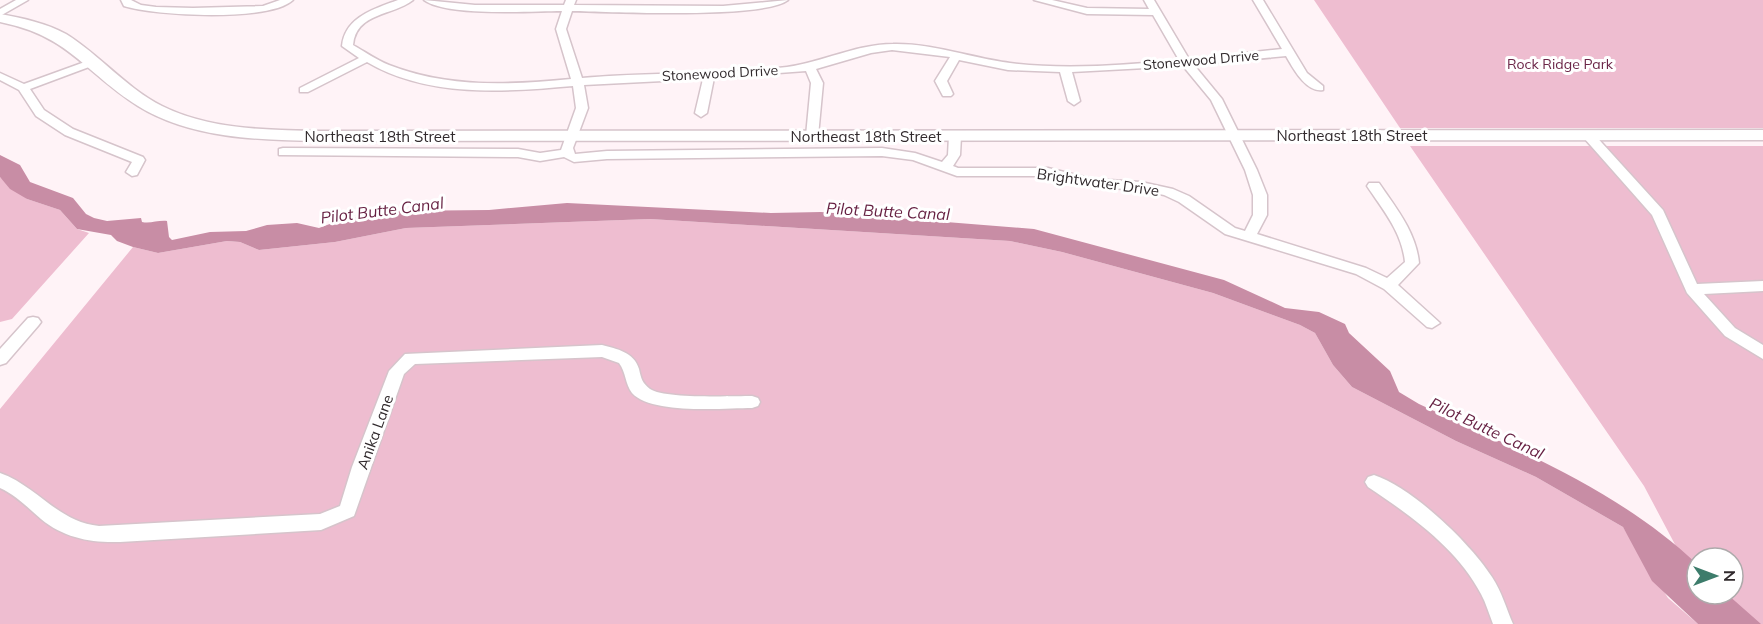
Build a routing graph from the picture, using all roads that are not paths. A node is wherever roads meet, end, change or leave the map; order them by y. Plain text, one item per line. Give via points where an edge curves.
1 (23, 0) edge
2 (126, 0) edge
3 (288, 0) edge
4 (408, 0) edge
5 (429, 0) edge
6 (783, 0) edge
7 (1039, 0) edge
8 (1149, 0) edge
9 (1258, 0) edge
10 (568, 4) edge
11 (1156, 12) junction
12 (0, 13) edge
13 (0, 18) edge
14 (1288, 52) junction
15 (956, 56) junction
16 (364, 59) junction
17 (93, 62) junction
18 (1186, 63) junction
19 (810, 67) junction
20 (1065, 69) junction
21 (0, 76) edge
22 (709, 76) junction
23 (576, 84) junction
24 (23, 88) junction
25 (1319, 88) dead end
26 (304, 90) dead end
27 (947, 94) dead end
28 (1074, 101) dead end
29 (701, 113) dead end
30 (1234, 135) junction
31 (1588, 135) junction
32 (1763, 135) edge
33 (572, 136) junction
34 (812, 136) junction
35 (955, 136) junction
36 (283, 152) dead end
37 (568, 153) junction
38 (944, 169) junction
39 (132, 172) dead end
40 (1374, 186) dead end
41 (1248, 238) junction
42 (1389, 285) junction
43 (1763, 286) edge
44 (1692, 289) junction
45 (33, 322) dead end
46 (1432, 323) dead end
47 (1763, 353) edge
48 (0, 359) edge
49 (752, 402) dead end
50 (0, 480) edge
51 (1374, 482) dead end
52 (1503, 624) edge

1 - 12 street
2 - 3 street via 142,9 263,9
4 - 16 street, Stonewood Drrive via 364,18 352,28 346,38 347,46
5 - 10 street via 475,8
6 - 10 street via 723,9
7 - 11 street via 1087,11
8 - 11 street
9 - 14 street
10 - 23 street via 561,29
11 - 18 street
13 - 17 main road, Northeast 18th Street via 60,37
14 - 18 street, Stonewood Drrive
14 - 25 street via 1303,75
15 - 19 street, Stonewood Drrive via 891,47
15 - 20 street, Stonewood Drrive via 1020,68
15 - 27 street via 941,81
16 - 23 street, Stonewood Drrive via 398,74 439,84
16 - 26 street
17 - 24 street
17 - 33 main road, Northeast 18th Street via 156,109 230,130 289,136
18 - 20 street, Stonewood Drrive
18 - 30 street via 1216,99
19 - 22 street, Stonewood Drrive
19 - 34 street via 817,83
20 - 28 street
21 - 24 street
22 - 23 street, Stonewood Drrive via 654,76
22 - 29 street
23 - 33 street via 582,108
24 - 39 street via 40,113 69,132 139,160
30 - 31 main road, Northeast 18th Street
30 - 35 main road, Northeast 18th Street
30 - 41 street via 1260,195 1260,215
31 - 32 main road, Northeast 18th Street
31 - 44 street via 1658,213
33 - 34 main road, Northeast 18th Street
33 - 37 street
34 - 35 main road, Northeast 18th Street
35 - 38 street via 954,154
36 - 37 street, Brightwater Drive via 518,153 540,157
37 - 38 street, Brightwater Drive via 580,159 607,155 882,152 915,157
38 - 41 street, Brightwater Drive via 969,173 1048,172 1093,183 1154,188 1184,199 1215,223
40 - 42 street via 1412,250 1412,263
41 - 42 street, Brightwater Drive via 1361,271
42 - 46 street, Brightwater Drive
43 - 44 street
44 - 47 street via 1730,332
45 - 48 street
49 - 50 street, Anika Lane via 648,397 634,385 629,362 622,355 602,351 411,358 397,371 348,511 321,522 81,532 56,523 35,501
51 - 52 street via 1409,504 1450,539 1485,583

